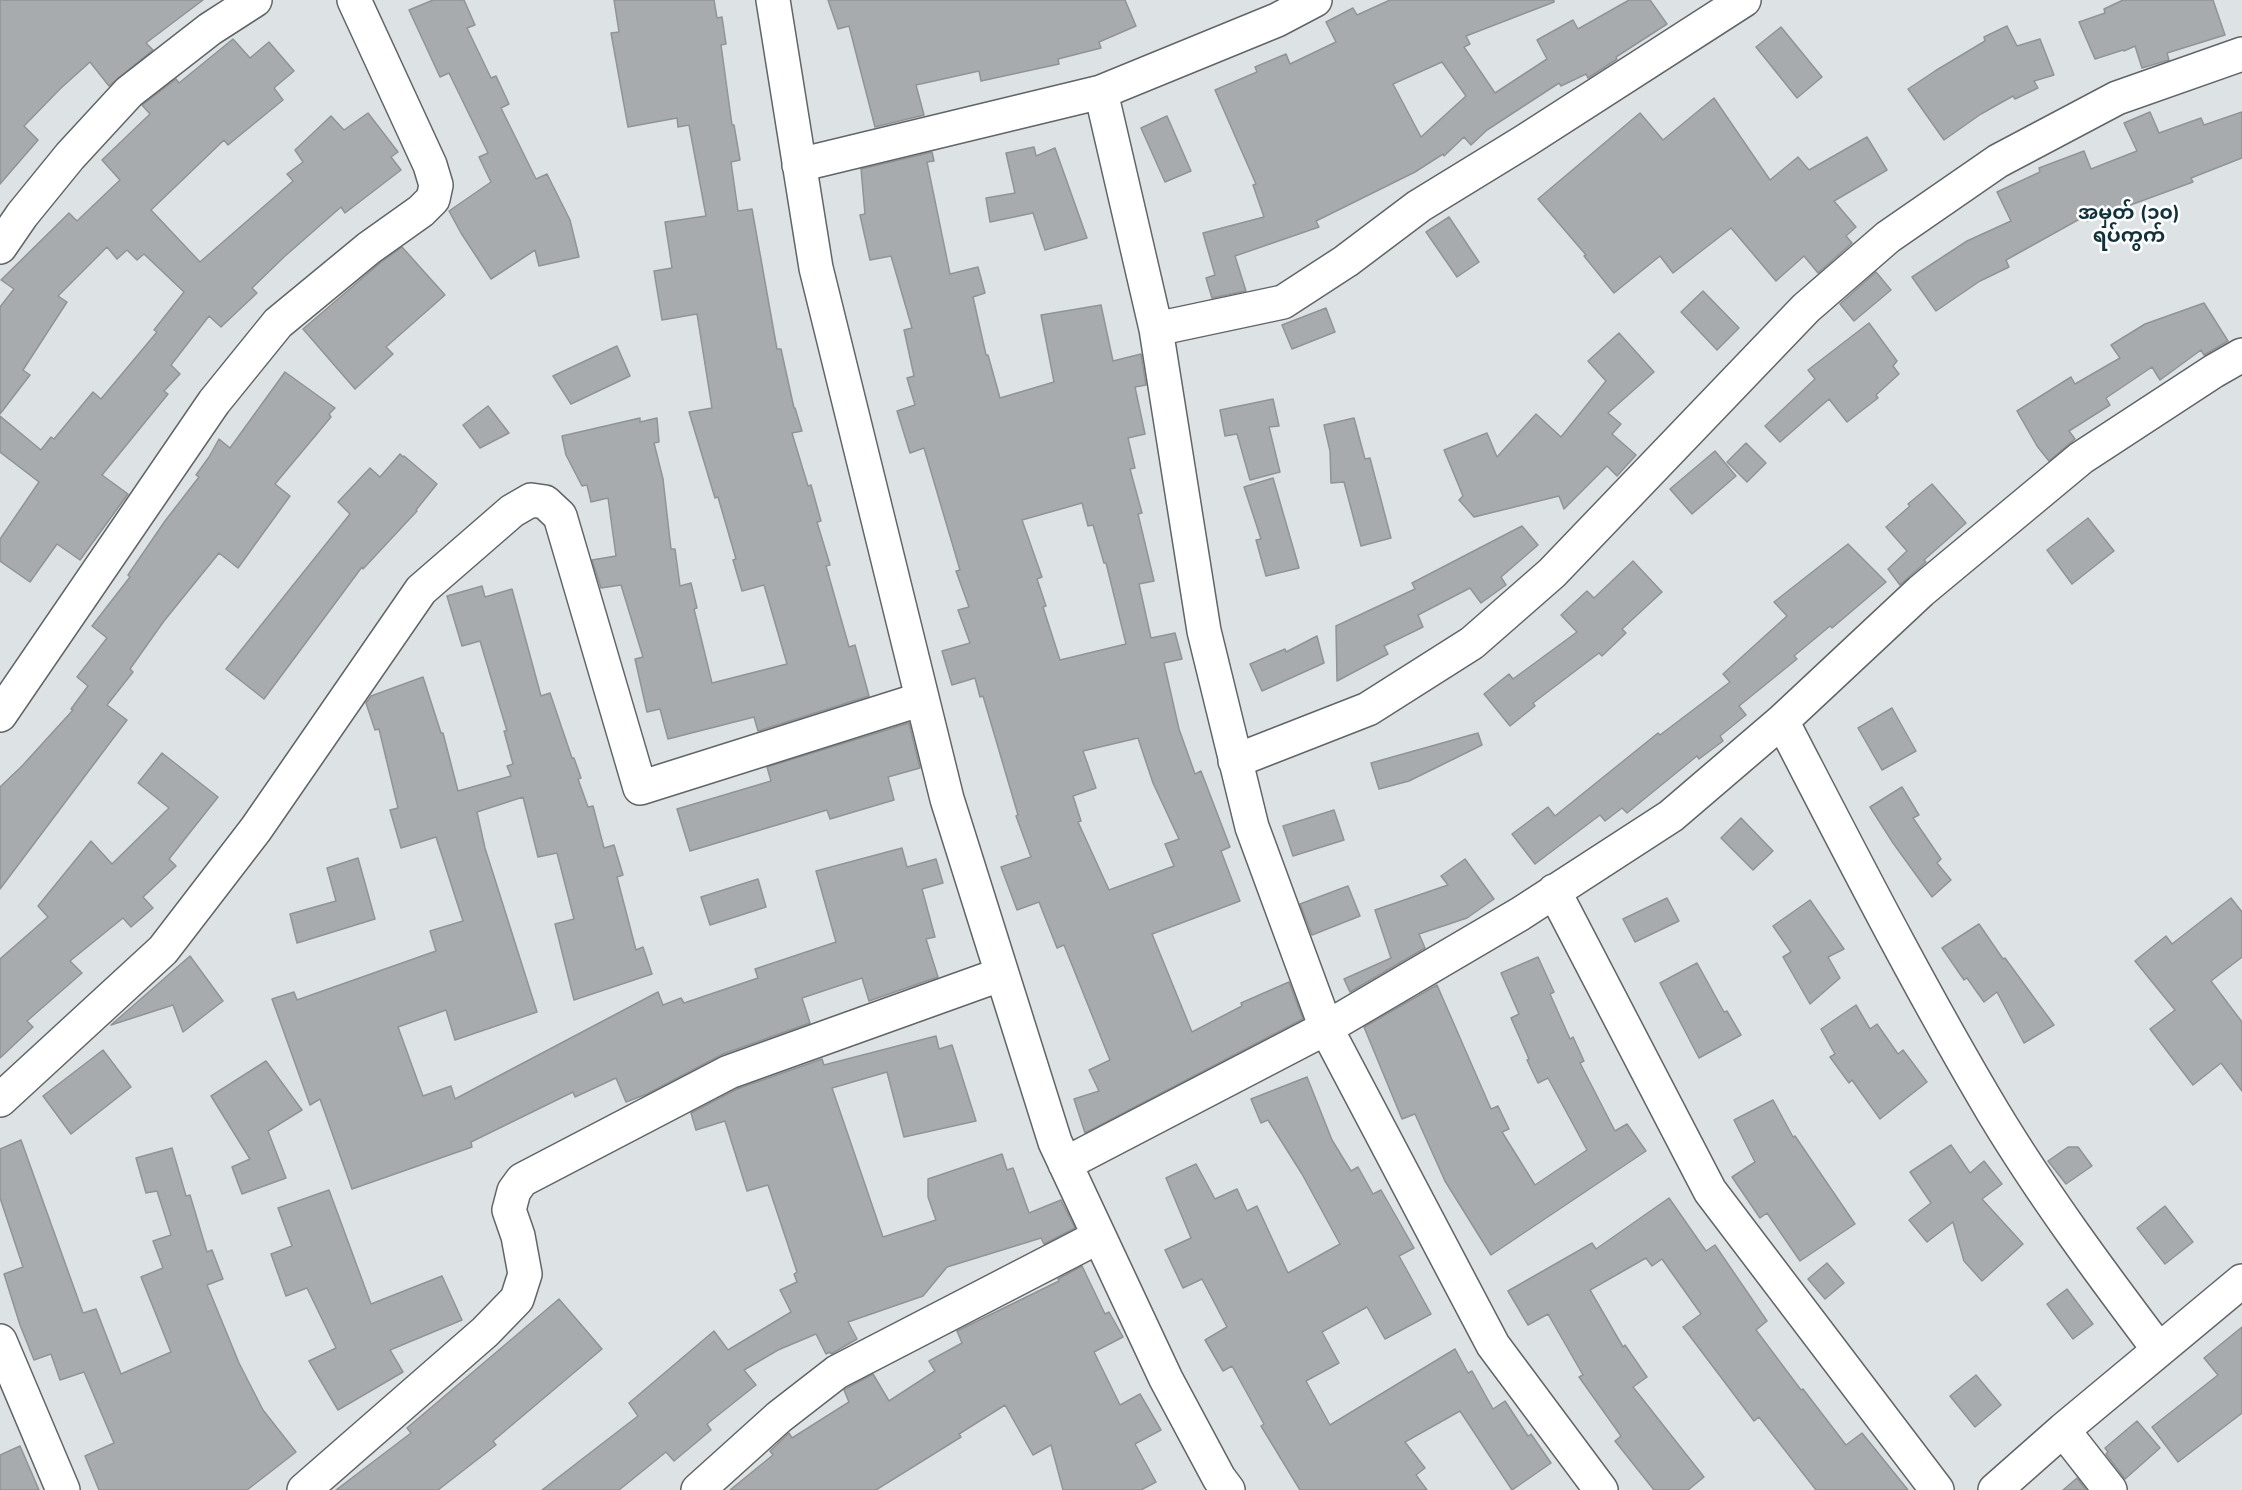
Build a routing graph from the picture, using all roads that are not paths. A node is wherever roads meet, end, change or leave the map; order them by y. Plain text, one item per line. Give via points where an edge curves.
1 (255, 0) edge
2 (354, 0) edge
3 (772, 0) edge
4 (1315, 0) edge
5 (1744, 0) edge
6 (2242, 54) edge
7 (1101, 92) junction
8 (799, 165) junction
9 (0, 247) edge
10 (1156, 329) junction
11 (2242, 355) edge
12 (922, 699) junction
13 (0, 715) edge
14 (1782, 721) junction
15 (1236, 761) junction
16 (1554, 891) junction
17 (1002, 974) junction
18 (1326, 1028) junction
19 (0, 1100) edge
20 (1065, 1164) junction
21 (1098, 1237) junction
22 (2242, 1281) edge
23 (0, 1341) edge
24 (2159, 1350) junction
25 (2063, 1430) junction
26 (1214, 1486) edge
27 (63, 1490) edge
28 (304, 1490) edge
29 (698, 1490) edge
30 (1600, 1490) edge
31 (1937, 1490) edge
32 (1995, 1490) edge
33 (2110, 1490) edge

1 - 9 street via 210,29 129,92 70,156
2 - 13 street via 430,165 436,185 433,199 278,323 214,402
3 - 8 street
4 - 7 street via 1277,20
5 - 10 street via 1419,206 1283,302
6 - 15 street via 2118,98 1998,161 1888,237 1806,308 1552,573 1472,643 1368,710
7 - 8 street
7 - 10 street
8 - 12 street via 816,268
10 - 15 street via 1204,631
11 - 14 street via 2080,458 1921,591
12 - 17 street via 947,799
12 - 19 street via 640,788 560,516 545,502 531,500 512,511 421,590 256,829 164,950
14 - 16 street via 1671,816
14 - 24 street via 1910,966 1994,1113 2088,1254
15 - 18 street via 1252,827
16 - 18 street
16 - 31 street via 1710,1191
17 - 20 street
17 - 28 street via 729,1072 522,1180 509,1210 525,1274 517,1299 485,1332
18 - 20 street
18 - 30 street via 1494,1345
20 - 21 street
21 - 26 street
21 - 29 street via 837,1372 779,1417
22 - 24 street
23 - 27 street
24 - 25 street
25 - 32 street
25 - 33 street

